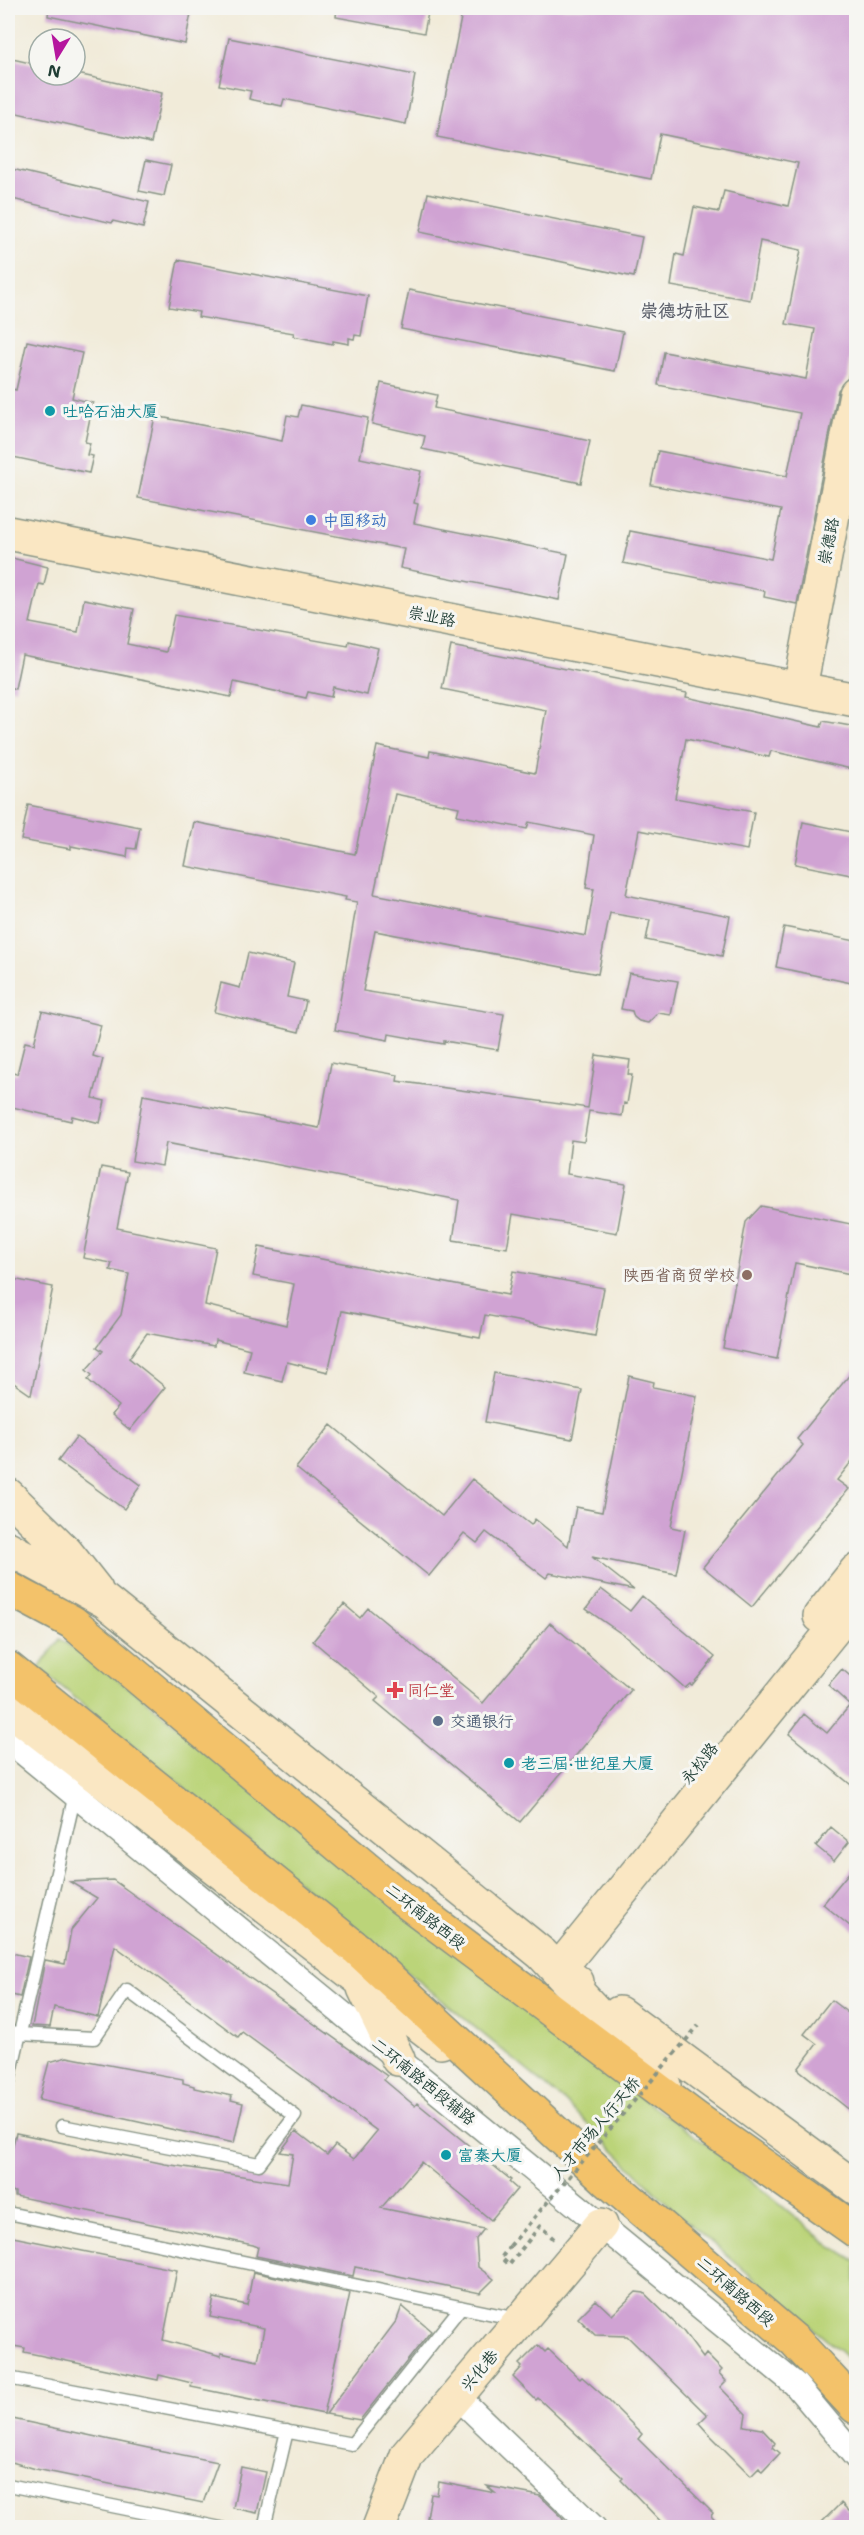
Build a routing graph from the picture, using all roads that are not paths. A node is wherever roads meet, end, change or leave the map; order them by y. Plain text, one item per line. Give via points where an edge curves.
1 (856, 394) edge
2 (8, 533) edge
3 (800, 688) junction
4 (856, 700) edge
5 (8, 1495) edge
6 (8, 1548) edge
7 (856, 1571) edge
8 (8, 1588) edge
9 (105, 1601) junction
10 (856, 1602) edge
11 (8, 1668) edge
12 (8, 1708) edge
13 (8, 1740) edge
14 (75, 1794) junction
15 (550, 1961) junction
16 (362, 1984) junction
17 (14, 2032) edge
18 (398, 2059) junction
19 (8, 2085) edge
20 (530, 2109) junction
21 (694, 2117) junction
22 (62, 2126) dead end
23 (856, 2188) edge
24 (8, 2213) edge
25 (601, 2225) junction
26 (856, 2230) edge
27 (461, 2307) junction
28 (522, 2320) junction
29 (8, 2378) edge
30 (457, 2396) junction
31 (856, 2407) edge
32 (286, 2431) junction
33 (856, 2457) edge
34 (8, 2485) edge
35 (221, 2528) edge
36 (264, 2528) edge
37 (380, 2528) edge
38 (594, 2528) edge

1 - 3 street, 崇德路
2 - 3 street, 崇业路
3 - 4 street, 崇业路
5 - 9 street via 66,1552
6 - 9 street
7 - 15 street, 永松路
8 - 21 highway, 二环南路西段 via 72,1622 400,1897
9 - 15 street
10 - 15 street, 永松路
11 - 20 highway, 二环南路西段 via 357,1949
12 - 16 street, 二环南路西段
13 - 14 street, 二环南路西段辅路
14 - 17 lane
14 - 18 street, 二环南路西段辅路
15 - 21 street
15 - 23 street
16 - 18 street
16 - 20 street, 二环南路西段
17 - 19 lane
17 - 22 lane via 94,2037 127,1990 295,2116 259,2164
18 - 25 street, 二环南路西段辅路
20 - 31 highway, 二环南路西段 via 795,2341
21 - 26 highway, 二环南路西段
24 - 27 lane
25 - 28 street, 兴化巷
25 - 33 street, 二环南路西段辅路 via 795,2385
27 - 28 lane
27 - 32 lane via 352,2444
28 - 30 street, 兴化巷
29 - 32 lane
30 - 37 street, 兴化巷 via 407,2455
30 - 38 street
32 - 36 lane
34 - 35 lane

